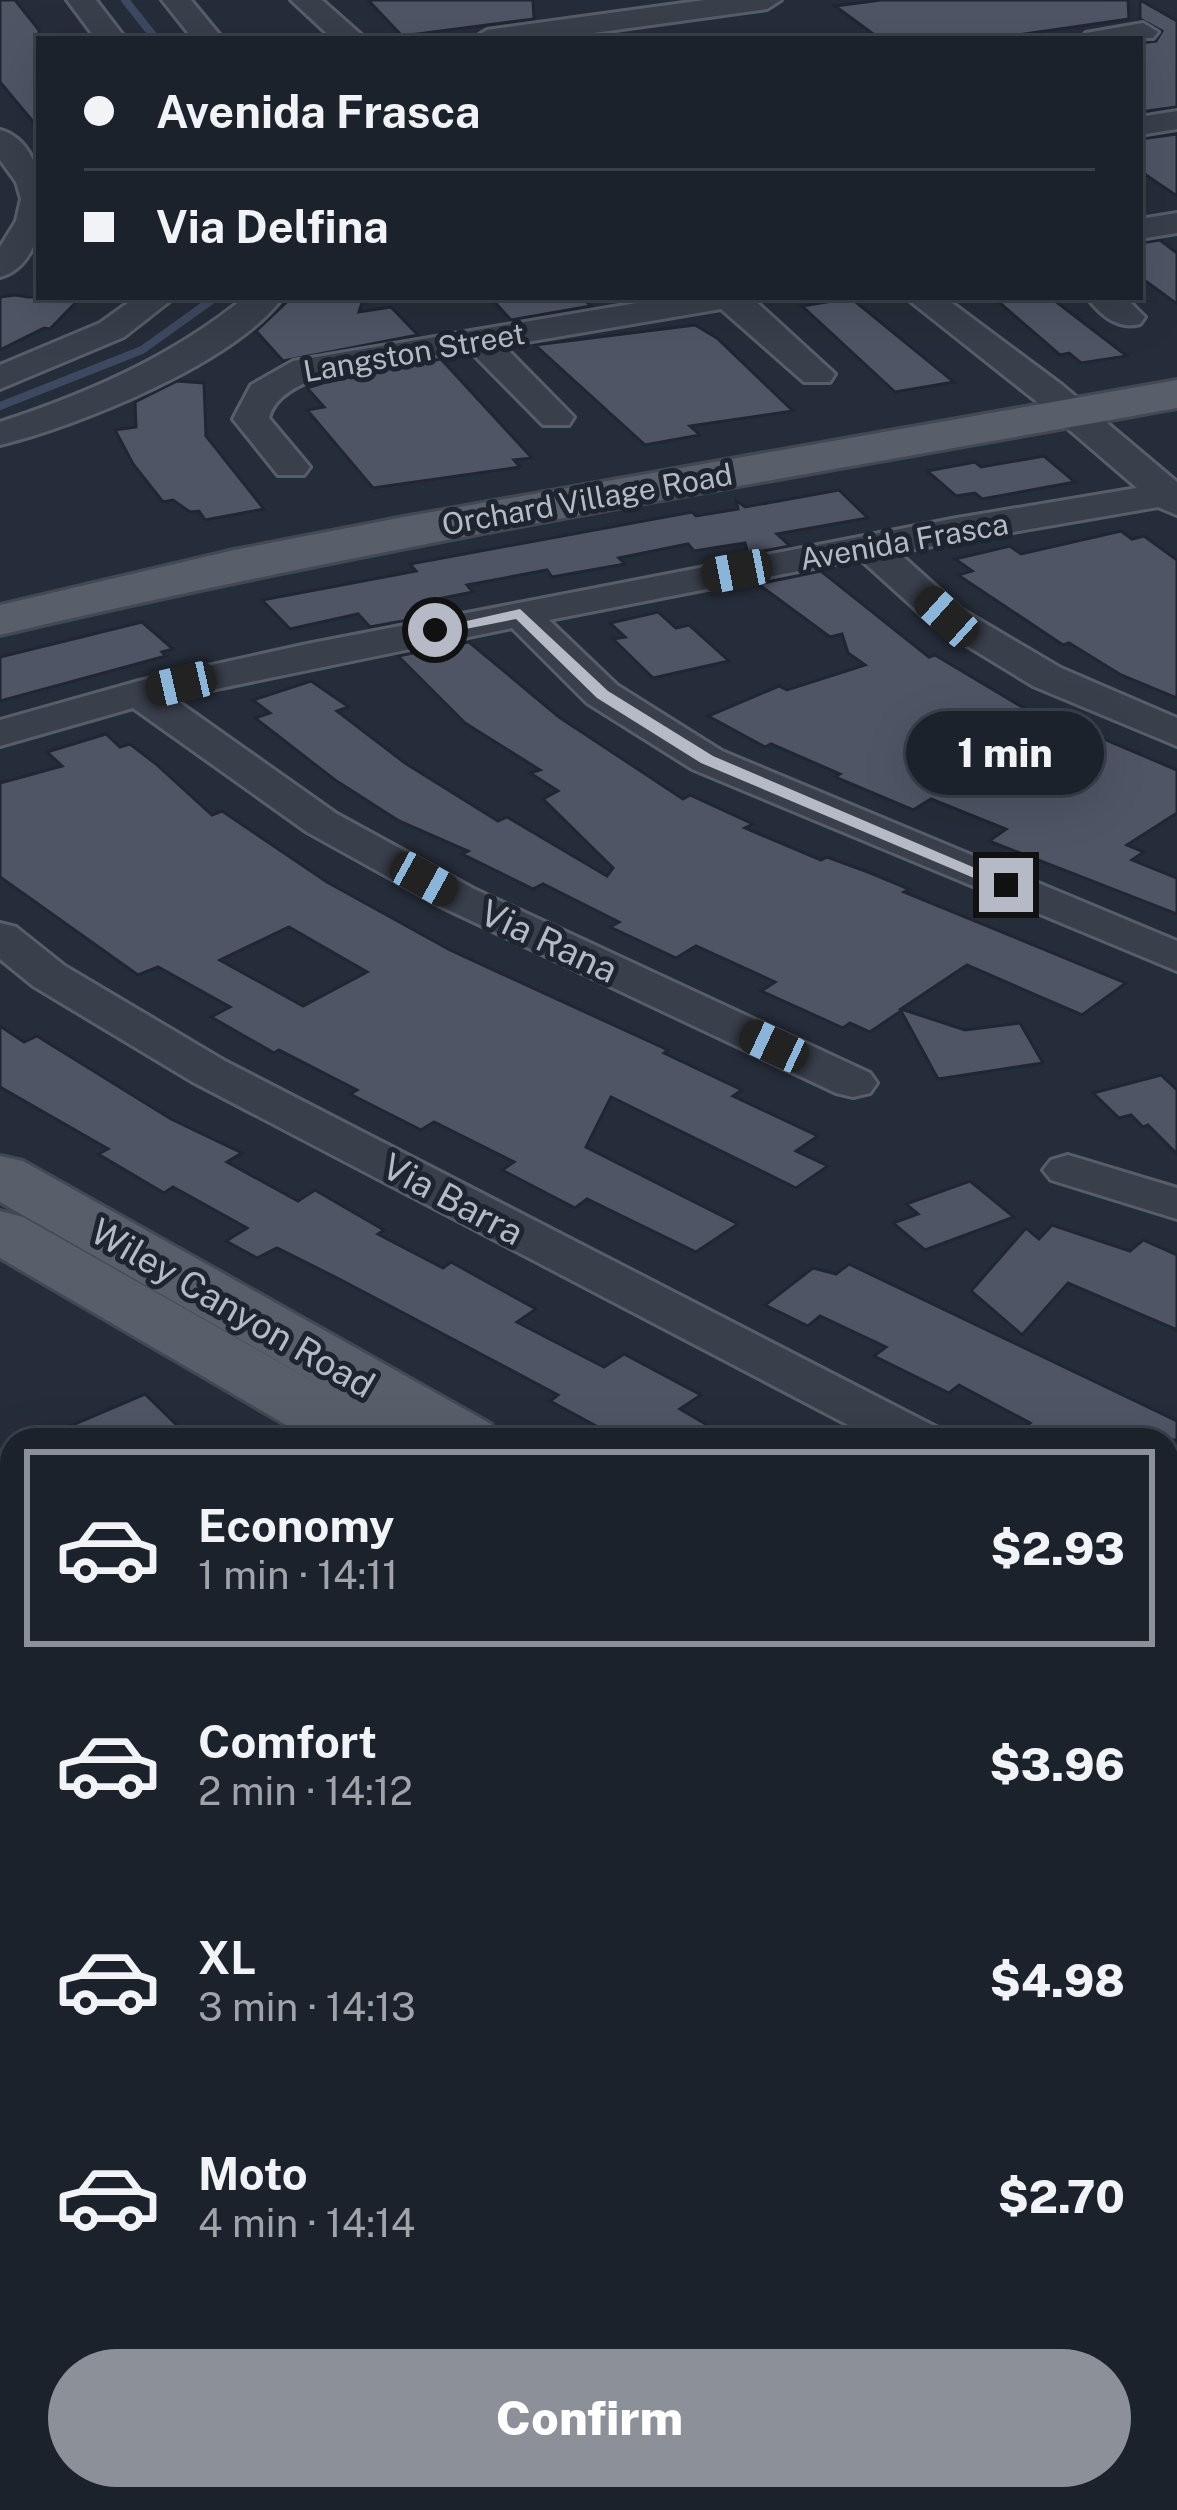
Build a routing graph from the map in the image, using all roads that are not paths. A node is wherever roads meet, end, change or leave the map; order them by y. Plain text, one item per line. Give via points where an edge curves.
1 (81, 0) edge
2 (176, 0) edge
3 (305, 0) edge
4 (560, 0) edge
5 (767, 0) edge
6 (595, 32) edge
7 (1143, 32) dead end
8 (109, 36) edge
9 (206, 36) edge
10 (347, 36) edge
11 (533, 36) edge
12 (1116, 36) edge
13 (1177, 120) edge
14 (1143, 126) edge
15 (0, 139) edge
16 (1177, 223) edge
17 (1143, 229) edge
18 (0, 267) edge
19 (154, 300) edge
20 (262, 300) edge
21 (713, 300) edge
22 (734, 300) edge
23 (926, 300) edge
24 (477, 339) junction
25 (1177, 370) edge
26 (817, 374) dead end
27 (0, 378) edge
28 (1177, 394) edge
29 (1062, 404) junction
30 (556, 416) dead end
31 (0, 434) edge
32 (291, 466) dead end
33 (1173, 498) edge
34 (868, 546) junction
35 (0, 593) edge
36 (520, 614) junction
37 (0, 620) edge
38 (139, 693) junction
39 (1177, 733) edge
40 (0, 734) edge
41 (0, 938) edge
42 (1177, 957) edge
43 (853, 1083) dead end
44 (1067, 1170) dead end
45 (0, 1175) edge
46 (1177, 1204) edge
47 (0, 1231) edge
48 (341, 1428) edge
49 (445, 1428) edge
50 (896, 1428) edge

1 - 8 street
2 - 9 street
3 - 10 street
4 - 6 street
5 - 6 street
6 - 11 street
7 - 12 street
13 - 14 street
15 - 18 street via 35,188 22,244
16 - 17 street
19 - 27 street via 112,330
20 - 31 street via 188,355 125,388
21 - 24 street, Langston Street
22 - 26 street
23 - 29 street
24 - 30 street
24 - 32 street, Langston Street via 305,368 266,387 251,418
25 - 29 main road, Orchard Village Road
28 - 29 main road, Orchard Village Road
29 - 33 street
29 - 35 main road, Orchard Village Road via 327,522
29 - 37 main road, Orchard Village Road via 234,565
33 - 34 street, Avenida Frasca
34 - 36 street, Avenida Frasca
34 - 39 street via 947,617 1047,676
36 - 38 street, Avenida Frasca
36 - 42 street via 602,694 707,760
38 - 40 street, Avenida Frasca
38 - 43 street, Via Rana via 322,823 458,898
41 - 50 street, Via Barra via 208,1071
44 - 46 street
45 - 49 main road, Wiley Canyon Road
47 - 48 main road, Wiley Canyon Road

